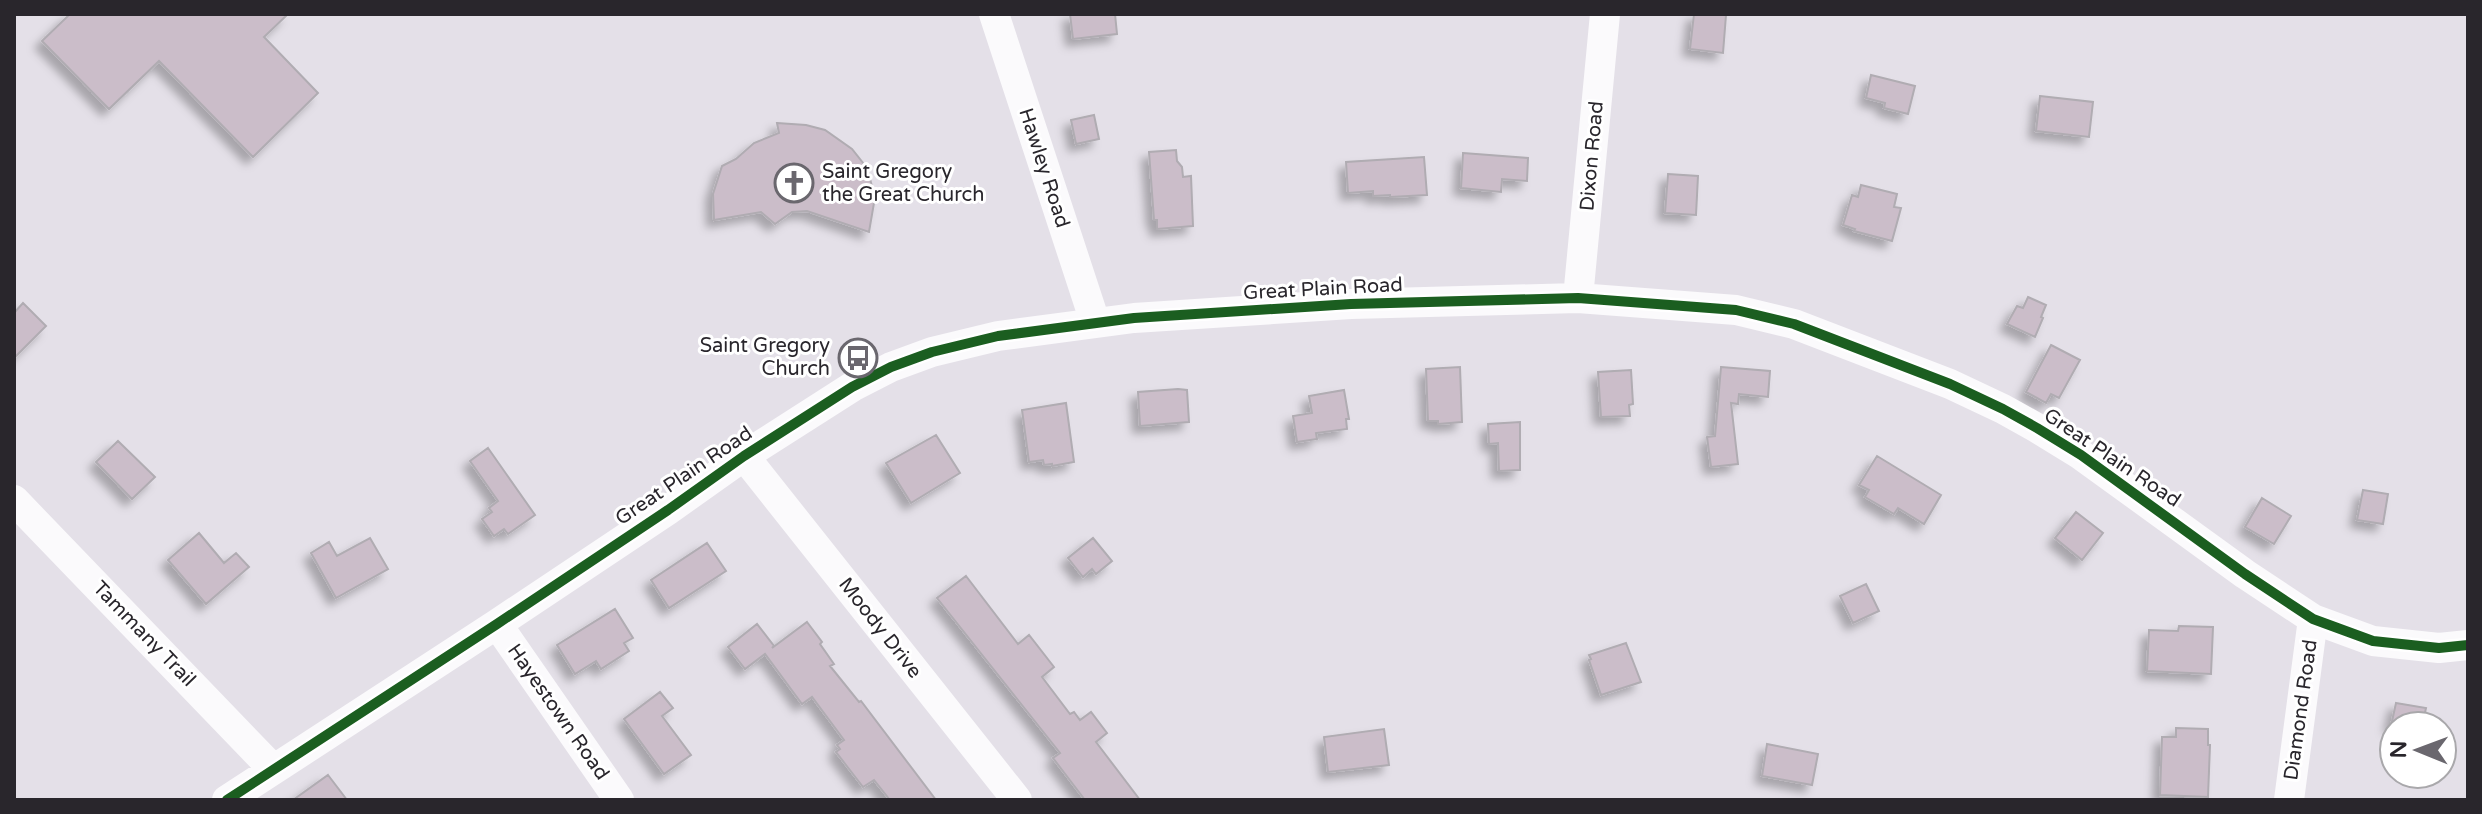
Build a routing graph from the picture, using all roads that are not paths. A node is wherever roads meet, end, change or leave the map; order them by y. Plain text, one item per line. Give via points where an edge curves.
1 (994, 14) edge
2 (1605, 14) edge
3 (1578, 298) junction
4 (1095, 322) junction
5 (744, 456) junction
6 (14, 500) edge
7 (2313, 619) junction
8 (497, 624) junction
9 (2468, 645) edge
10 (273, 769) junction
11 (227, 800) edge
12 (619, 800) edge
13 (1017, 800) edge
14 (2289, 800) edge

1 - 4 street, Hawley Road
2 - 3 street, Dixon Road
3 - 4 street, Great Plain Road via 1351,304
3 - 7 street, Great Plain Road via 1736,310 1794,324 1950,384 2081,455
4 - 5 street, Great Plain Road via 998,336 891,367
5 - 8 street, Great Plain Road
5 - 13 street, Moody Drive
6 - 10 street, Tammany Trail
7 - 9 street, Great Plain Road via 2373,641 2439,648
7 - 14 street, Diamond Road
8 - 10 street, Great Plain Road
8 - 12 street, Hayestown Road
10 - 11 street, Great Plain Road

